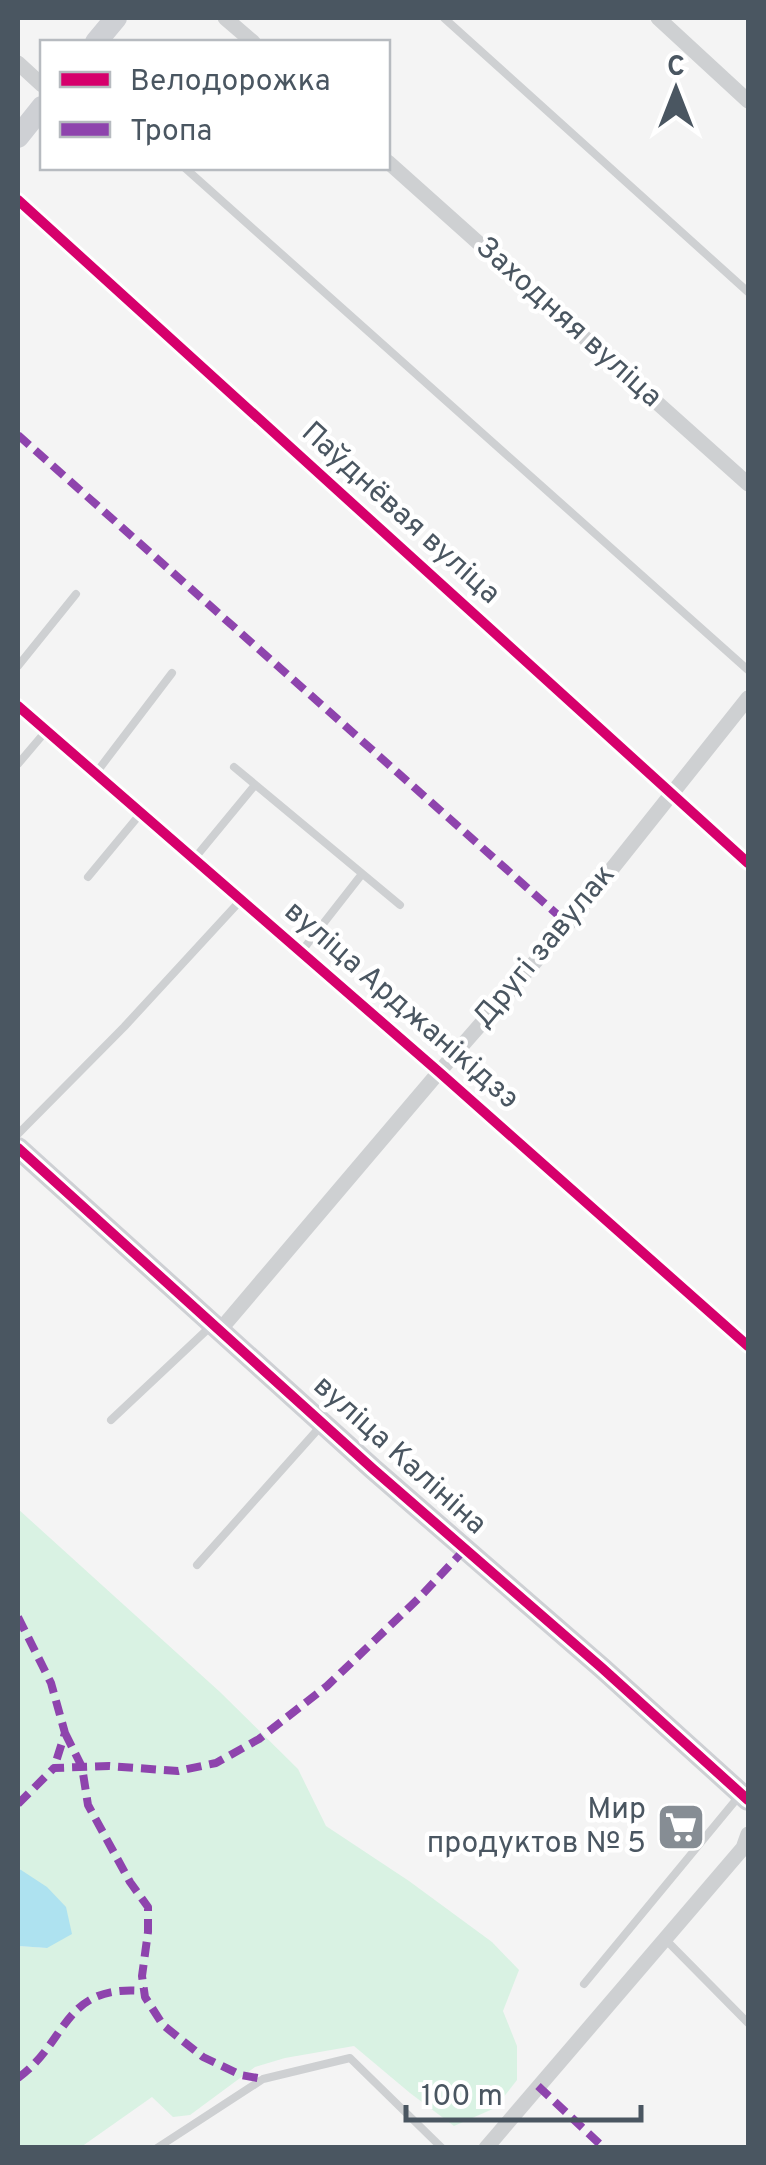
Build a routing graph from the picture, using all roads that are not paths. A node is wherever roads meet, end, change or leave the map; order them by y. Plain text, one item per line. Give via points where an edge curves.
1 (116, 18) edge
2 (225, 18) edge
3 (444, 18) edge
4 (658, 18) edge
5 (98, 40) edge
6 (251, 40) edge
7 (18, 64) edge
8 (40, 84) edge
9 (748, 100) edge
10 (40, 110) edge
11 (18, 137) edge
12 (390, 164) edge
13 (187, 170) edge
14 (18, 200) edge
15 (748, 292) edge
16 (748, 484) edge
17 (76, 594) dead end
18 (18, 666) edge
19 (748, 670) edge
20 (172, 673) dead end
21 (748, 698) edge
22 (18, 706) edge
23 (46, 731) junction
24 (18, 764) edge
25 (234, 767) dead end
26 (96, 774) junction
27 (255, 785) junction
28 (672, 794) junction
29 (142, 814) junction
30 (194, 859) junction
31 (748, 864) edge
32 (362, 874) junction
33 (88, 877) dead end
34 (242, 900) junction
35 (400, 906) dead end
36 (301, 952) junction
37 (439, 1072) junction
38 (18, 1134) edge
39 (18, 1148) edge
40 (216, 1327) junction
41 (748, 1346) edge
42 (111, 1420) dead end
43 (323, 1424) junction
44 (197, 1565) dead end
45 (745, 1796) edge
46 (748, 1834) edge
47 (665, 1939) junction
48 (584, 1984) dead end
49 (748, 2023) edge
50 (157, 2148) edge
51 (442, 2148) edge
52 (486, 2148) edge

1 - 5 street
2 - 6 street
3 - 15 lane
4 - 9 street
7 - 8 street
10 - 11 street
12 - 16 street, Заходняя вуліца
13 - 19 lane
14 - 28 street, Паўднёвая вуліца
17 - 18 lane
20 - 26 lane
21 - 28 street, Другі завулак
22 - 23 street, вуліца Арджанікідзэ
23 - 24 lane
23 - 26 street, вуліца Арджанікідзэ
25 - 27 lane
26 - 29 street, вуліца Арджанікідзэ
27 - 30 lane
27 - 32 lane
28 - 31 street, Паўднёвая вуліца
28 - 37 street, Другі завулак
29 - 30 street, вуліца Арджанікідзэ
29 - 33 lane
30 - 34 street, вуліца Арджанікідзэ
32 - 35 lane
32 - 36 lane
34 - 36 street, вуліца Арджанікідзэ
34 - 38 lane
36 - 37 street, вуліца Арджанікідзэ
37 - 40 street, Другі завулак
37 - 41 street, вуліца Арджанікідзэ
39 - 40 street, вуліца Калініна
40 - 42 lane
40 - 43 street, вуліца Калініна
43 - 44 lane
43 - 45 street, вуліца Калініна
45 - 48 lane
46 - 47 street
47 - 49 lane
47 - 52 street
50 - 51 lane via 263,2079 350,2058

